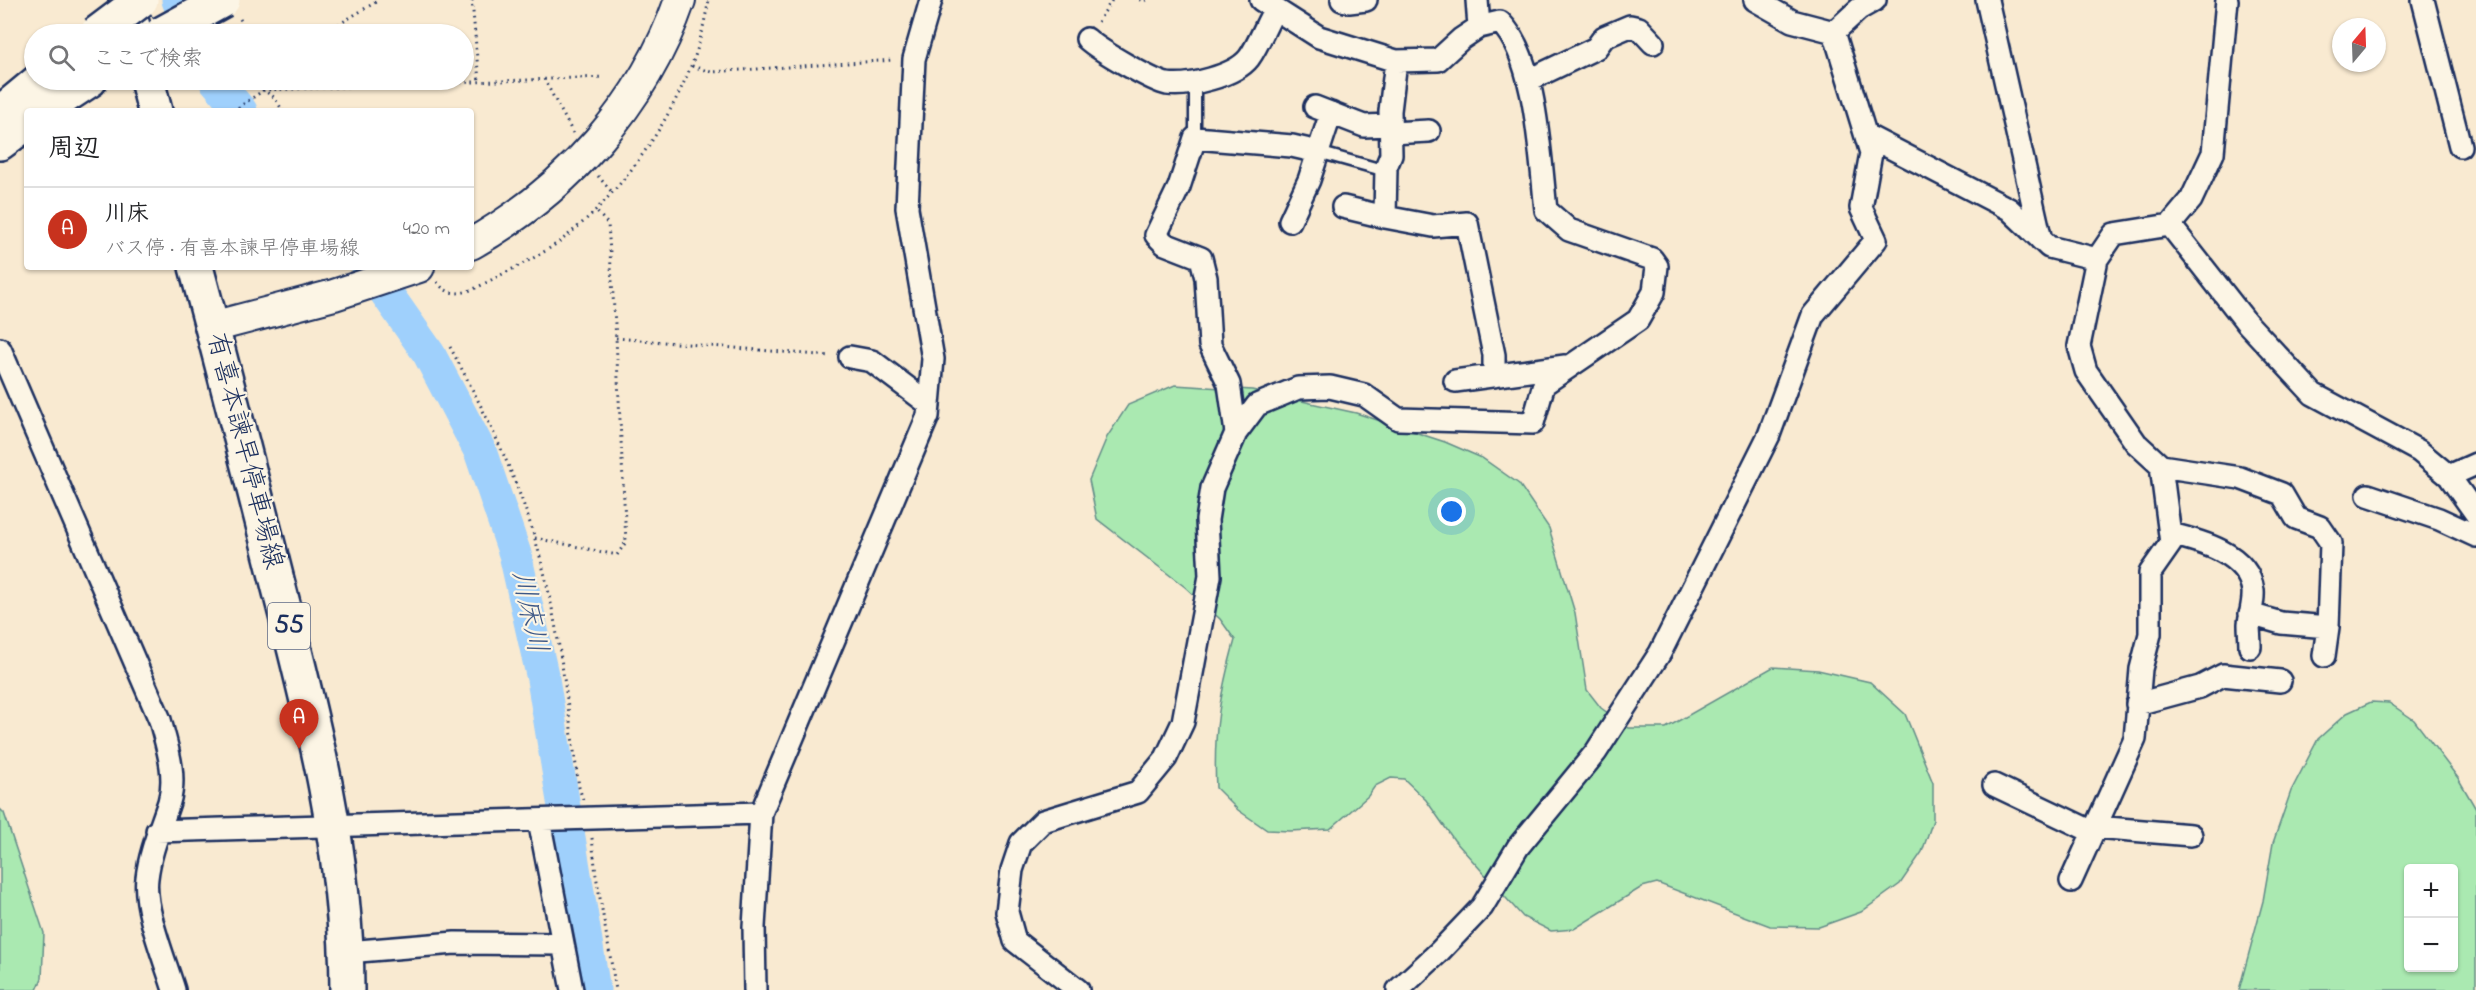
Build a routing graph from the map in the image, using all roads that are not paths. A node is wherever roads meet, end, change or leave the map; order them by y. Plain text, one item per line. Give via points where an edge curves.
1 (126, 0) edge
2 (141, 0) edge
3 (223, 0) edge
4 (680, 0) edge
5 (931, 0) edge
6 (1342, 0) edge
7 (1366, 0) edge
8 (1477, 0) edge
9 (1755, 0) edge
10 (1875, 0) edge
11 (1987, 0) edge
12 (2227, 0) edge
13 (2423, 0) edge
14 (1268, 4) edge
15 (1850, 8) edge
16 (109, 24) edge
17 (132, 24) edge
18 (179, 24) edge
19 (1479, 27) junction
20 (1834, 32) junction
21 (1087, 39) road end
22 (1653, 43) dead end
23 (1396, 61) junction
24 (1529, 80) junction
25 (1195, 82) junction
26 (28, 90) edge
27 (75, 90) edge
28 (150, 90) edge
29 (48, 108) edge
30 (154, 108) edge
31 (0, 113) edge
32 (24, 125) edge
33 (1390, 129) junction
34 (1429, 131) dead end
35 (1866, 135) junction
36 (1195, 138) junction
37 (0, 143) edge
38 (2460, 146) dead end
39 (1318, 152) junction
40 (1386, 171) junction
41 (1343, 207) dead end
42 (1385, 217) junction
43 (1290, 221) dead end
44 (2170, 225) junction
45 (2041, 240) junction
46 (474, 242) edge
47 (2097, 260) junction
48 (197, 270) edge
49 (410, 270) edge
50 (212, 327) junction
51 (0, 350) edge
52 (850, 357) road end
53 (1571, 365) junction
54 (1494, 376) junction
55 (1455, 381) dead end
56 (929, 404) junction
57 (1236, 433) junction
58 (2476, 464) edge
59 (2161, 466) junction
60 (2449, 476) junction
61 (2368, 495) dead end
62 (2476, 514) edge
63 (2170, 534) junction
64 (2476, 537) edge
65 (2250, 614) junction
66 (2328, 627) junction
67 (2250, 647) dead end
68 (2324, 656) dead end
69 (2280, 681) dead end
70 (2138, 704) junction
71 (1994, 785) dead end
72 (761, 813) junction
73 (540, 820) junction
74 (334, 826) junction
75 (2094, 829) junction
76 (158, 831) junction
77 (2191, 835) dead end
78 (2071, 881) dead end
79 (563, 944) junction
80 (347, 952) junction
81 (174, 990) edge
82 (347, 990) edge
83 (572, 990) edge
84 (755, 990) edge
85 (1078, 990) edge
86 (1398, 990) edge

1 - 17 main road
2 - 16 main road, bridge
3 - 18 main road, bridge
4 - 46 main road via 659,50 608,129 576,166 542,196 505,225
5 - 56 street via 914,58 907,208 933,359
6 - 7 street
8 - 19 street
9 - 20 street via 1792,21
10 - 15 street
11 - 45 street
12 - 44 street via 2213,153 2191,200
13 - 38 street
14 - 23 street via 1318,37
14 - 25 street via 1248,59 1224,74
15 - 20 street
19 - 23 street via 1438,60
19 - 24 street via 1500,22 1510,31
20 - 35 street
21 - 25 street via 1098,49 1164,83
22 - 24 street via 1639,28 1630,26 1604,37 1596,48
23 - 33 street
24 - 53 street via 1546,210 1569,230 1652,259 1657,266 1654,292 1638,320
25 - 36 lane
26 - 31 main road
27 - 29 main road
28 - 30 main road
32 - 37 main road
33 - 34 street
33 - 39 street via 1364,126 1323,110
33 - 40 street via 1391,155
35 - 45 street via 2009,209
35 - 86 street via 1871,153 1861,208 1876,240 1813,315 1769,435 1660,653 1596,752 1518,848 1482,907
36 - 39 street via 1292,146
36 - 57 street via 1179,187 1156,235 1165,244 1201,258 1210,345 1229,384
39 - 40 lane
39 - 43 street
40 - 42 street
41 - 42 street
42 - 54 street via 1433,226 1467,223 1494,355
44 - 47 street via 2114,234
44 - 60 street via 2247,323 2313,394 2419,451
45 - 47 street via 2049,248
47 - 59 street via 2079,346 2086,371 2136,443
48 - 50 main road, 有喜本諫早停車場線 / 55
49 - 50 main road via 334,295
50 - 74 main road, 有喜本諫早停車場線 / 55 via 312,719
51 - 76 street via 160,720 172,767 170,800
52 - 56 street via 872,361
53 - 54 street
53 - 57 street via 1544,384 1533,423 1398,418 1365,395 1330,387 1298,388 1257,405
54 - 55 street
56 - 72 street via 928,416
57 - 85 street via 1212,488 1207,520 1210,576 1183,722 1166,758 1138,792 1044,821 1021,843 1012,870 1007,912 1015,941
58 - 60 street
59 - 63 street
59 - 66 street via 2240,478 2283,494 2296,518 2320,527 2331,543
60 - 62 street
61 - 64 street via 2439,519
63 - 65 street via 2201,542 2228,555 2246,571 2253,591
63 - 70 street via 2171,543 2150,573 2150,634 2140,669
65 - 66 street via 2281,623
65 - 67 street
66 - 68 street
69 - 70 street via 2223,675 2200,687
70 - 75 street via 2135,739
71 - 75 street
72 - 73 street
72 - 84 street via 754,927
73 - 74 street
73 - 79 street
74 - 76 street
74 - 80 main road, 有喜本諫早停車場線 / 55
75 - 77 street
75 - 78 street
76 - 81 street via 146,879 151,913
79 - 80 street via 455,943
79 - 83 street
80 - 82 main road, 有喜本諫早停車場線 / 55

